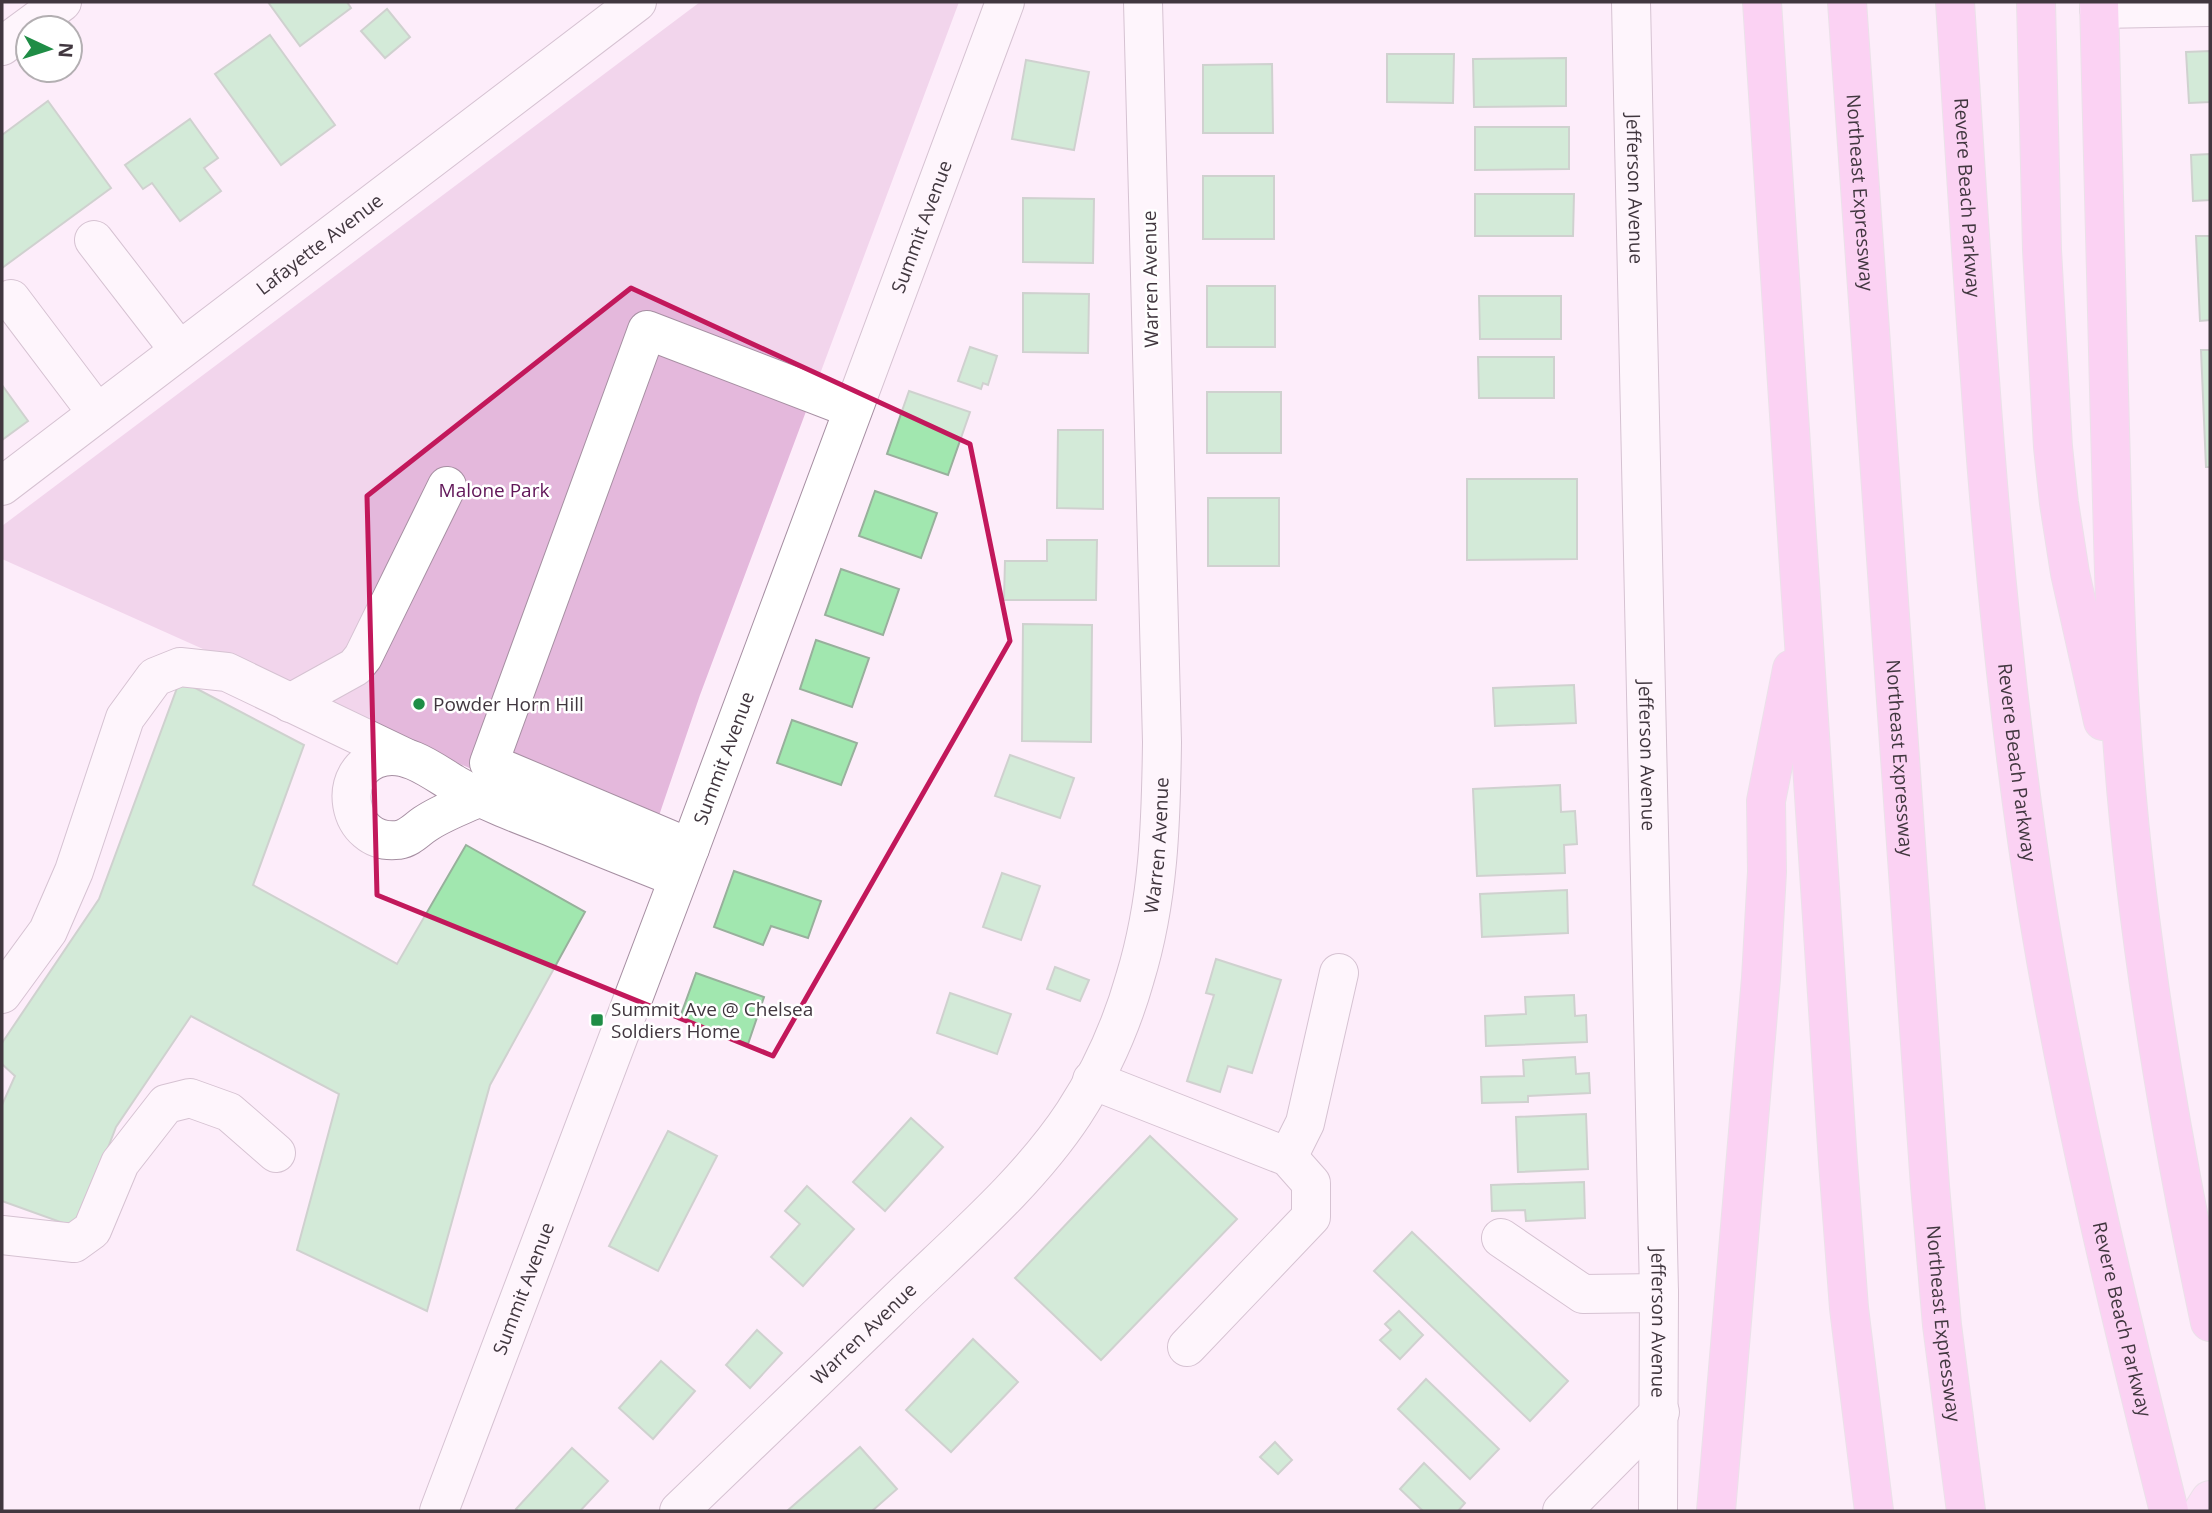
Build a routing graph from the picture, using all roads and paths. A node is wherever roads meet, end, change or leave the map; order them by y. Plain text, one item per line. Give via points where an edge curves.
1 (62, 2) edge
2 (637, 2) edge
3 (1005, 2) edge
4 (1143, 2) edge
5 (1631, 2) edge
6 (1762, 2) edge
7 (1847, 2) edge
8 (1955, 2) edge
9 (2036, 2) edge
10 (2099, 6) edge
11 (2210, 7) edge
12 (2, 46) edge
13 (94, 240) dead end
14 (11, 299) dead end
15 (179, 350) junction
16 (853, 409) junction
17 (97, 413) junction
18 (2, 486) edge
19 (447, 486) dead end
20 (1802, 618) junction
21 (290, 703) junction
22 (404, 757) junction
23 (478, 798) junction
24 (2134, 853) junction
25 (684, 863) junction
26 (1339, 973) dead end
27 (2, 995) edge
28 (1092, 1080) junction
29 (276, 1153) dead end
30 (1288, 1157) junction
31 (2, 1235) edge
32 (1501, 1238) dead end
33 (2204, 1273) edge
34 (1659, 1293) junction
35 (2210, 1322) edge
36 (1187, 1347) dead end
37 (1660, 1412) junction
38 (2210, 1500) edge
39 (439, 1511) edge
40 (679, 1511) edge
41 (1562, 1511) edge
42 (1658, 1511) edge
43 (1716, 1511) edge
44 (1874, 1511) edge
45 (1966, 1511) edge
46 (2169, 1511) edge
47 (2203, 1511) edge

1 - 12 street
2 - 15 street, Lafayette Avenue
3 - 16 street, Summit Avenue
4 - 28 street, Warren Avenue via 1161,836 1153,903 1135,979
5 - 34 street, Jefferson Avenue
6 - 20 highway
7 - 45 highway, Northeast Expressway via 1932,1213
8 - 46 highway, Revere Beach Parkway via 1987,478 2024,817 2079,1131
9 - 24 highway via 2042,250 2059,503 2083,635
10 - 11 street
10 - 24 highway via 2117,645
13 - 15 street
14 - 17 street
15 - 17 street, Lafayette Avenue
16 - 25 street, Summit Avenue
16 - 25 street via 647,330 489,763 586,804
17 - 18 street, Lafayette Avenue
19 - 21 street via 363,657 355,667
20 - 43 highway via 1766,801 1763,955
20 - 44 highway via 1849,1308
21 - 22 street
21 - 27 street via 227,672 180,667 155,677 125,718 74,871 48,931
22 - 23 street
22 - 23 street via 390,756 365,765 351,788 354,815 372,834 399,840
23 - 25 street
24 - 33 highway via 2151,994
25 - 39 street, Summit Avenue
26 - 30 street via 1305,1123
28 - 30 street
28 - 40 street, Warren Avenue via 1074,1113 1032,1167
29 - 31 street via 229,1112 190,1098 166,1104 120,1163 92,1230 74,1243
30 - 36 street via 1311,1183 1311,1217
32 - 34 street via 1583,1294
33 - 35 highway
34 - 37 street, Jefferson Avenue
37 - 41 street
37 - 42 street, Jefferson Avenue
38 - 47 main road

